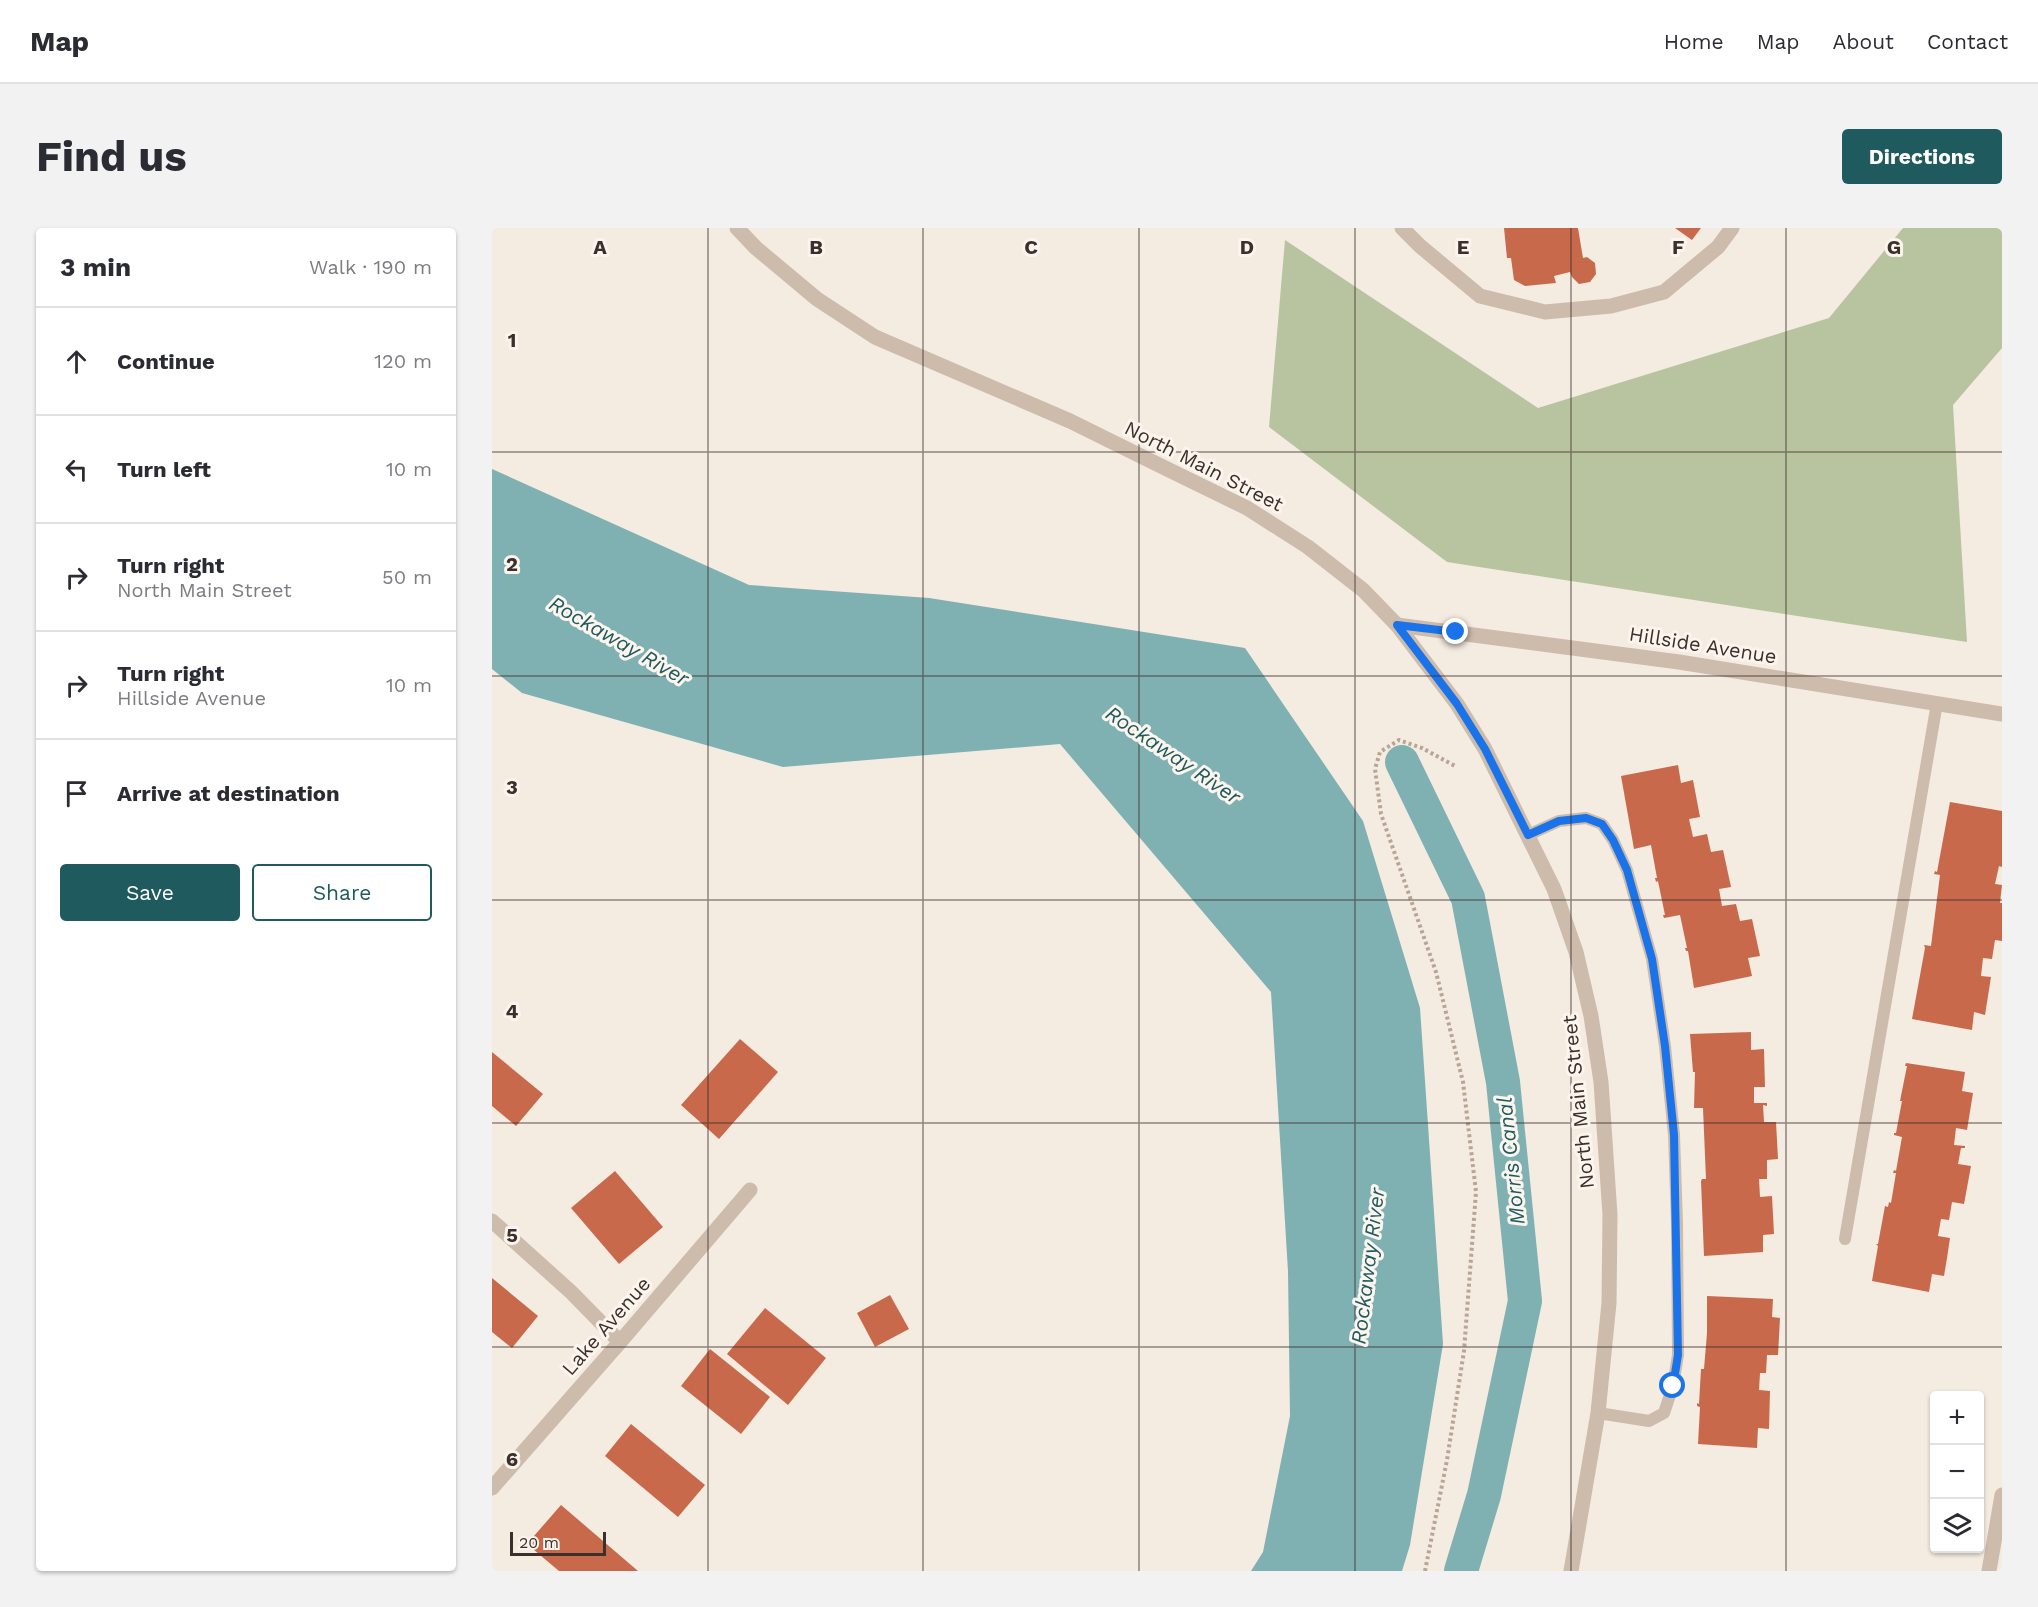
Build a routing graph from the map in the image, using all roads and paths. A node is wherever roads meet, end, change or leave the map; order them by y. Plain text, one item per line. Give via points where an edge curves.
1 (737, 228) edge
2 (1402, 228) edge
3 (1732, 228) edge
4 (1397, 625) junction
5 (1937, 703) junction
6 (2002, 714) edge
7 (1455, 766) dead end
8 (1528, 835) junction
9 (750, 1190) dead end
10 (492, 1221) edge
11 (1845, 1239) dead end
12 (620, 1342) junction
13 (1598, 1413) junction
14 (492, 1488) edge
15 (2002, 1495) edge
16 (1425, 1571) edge
17 (1571, 1571) edge
18 (1989, 1571) edge

1 - 4 street, North Main Street via 817,299 875,337 1070,421 1247,508 1308,547 1363,590
2 - 3 street via 1480,296 1545,312 1611,306 1664,292 1718,247
4 - 5 street, Hillside Avenue via 1679,662
4 - 8 street, North Main Street via 1463,713
5 - 6 street, Hillside Avenue
5 - 11 lane
7 - 16 path via 1399,740 1380,752 1375,769 1381,814 1437,972 1463,1082 1476,1192 1464,1351
8 - 13 street, North Main Street via 1554,889 1576,952 1592,1016 1601,1082 1610,1215 1609,1303
8 - 13 lane via 1559,821 1586,818 1602,824 1613,840 1627,870 1652,959 1665,1046 1677,1223 1678,1355 1673,1386 1664,1413 1649,1420
9 - 12 street, Lake Avenue
10 - 12 street
12 - 14 street, Lake Avenue
13 - 17 street, North Main Street
15 - 18 street

